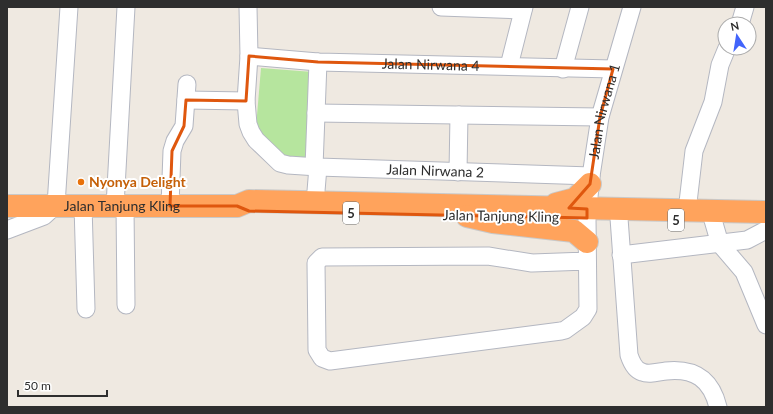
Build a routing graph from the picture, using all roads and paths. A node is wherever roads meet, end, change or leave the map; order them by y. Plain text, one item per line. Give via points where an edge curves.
1 (69, 7) edge
2 (126, 7) edge
3 (248, 7) edge
4 (441, 7) edge
5 (580, 7) edge
6 (632, 7) edge
7 (524, 8) edge
8 (249, 56) junction
9 (724, 56) edge
10 (318, 62) junction
11 (509, 66) junction
12 (563, 68) junction
13 (613, 70) junction
14 (246, 101) junction
15 (316, 113) junction
16 (459, 116) junction
17 (600, 117) junction
18 (316, 167) junction
19 (458, 172) junction
20 (590, 180) junction
21 (316, 203) junction
22 (56, 205) junction
23 (83, 205) junction
24 (7, 206) edge
25 (120, 206) junction
26 (170, 206) junction
27 (236, 206) junction
28 (533, 208) junction
29 (687, 211) junction
30 (766, 212) edge
31 (587, 213) junction
32 (467, 216) junction
33 (619, 218) junction
34 (713, 220) junction
35 (766, 221) edge
36 (7, 230) edge
37 (766, 230) edge
38 (720, 244) junction
39 (587, 251) junction
40 (621, 255) junction
41 (126, 304) dead end
42 (86, 309) dead end
43 (766, 325) edge
44 (718, 407) edge

1 - 22 street
2 - 25 street
3 - 8 street
4 - 7 street
5 - 12 street
6 - 13 street, Jalan Nirwana 1
7 - 11 street
8 - 10 street, Jalan Nirwana 4
8 - 14 street
9 - 29 street via 714,102 694,151
10 - 11 street, Jalan Nirwana 4
10 - 15 street
11 - 12 street, Jalan Nirwana 4
12 - 13 street, Jalan Nirwana 4
13 - 17 street, Jalan Nirwana 1
14 - 18 street, Jalan Nirwana 2 via 248,124 260,145 280,163 288,166
14 - 26 street via 187,92 184,126 174,141 172,151
15 - 16 street
15 - 18 street
16 - 17 street
16 - 19 street
17 - 20 street, Jalan Nirwana 1
18 - 19 street, Jalan Nirwana 2
18 - 21 street
19 - 20 street, Jalan Nirwana 2
20 - 28 highway via 580,195 570,202
20 - 31 street, Jalan Nirwana 1
21 - 27 highway, Jalan Tanjung Kling / 5 via 249,201
21 - 28 highway, Jalan Tanjung Kling / 5
22 - 23 highway, Jalan Tanjung Kling / 5
22 - 24 highway, Jalan Tanjung Kling / 5
22 - 36 street via 44,216
23 - 25 highway, Jalan Tanjung Kling / 5
23 - 42 street
25 - 26 highway, Jalan Tanjung Kling / 5
25 - 41 street
26 - 27 highway, Jalan Tanjung Kling / 5
27 - 32 highway, Jalan Tanjung Kling / 5 via 249,211
28 - 31 highway, Jalan Tanjung Kling / 5
29 - 30 highway, Jalan Tanjung Kling / 5
29 - 31 highway, Jalan Tanjung Kling / 5
31 - 32 highway, Jalan Tanjung Kling / 5
31 - 33 highway, Jalan Tanjung Kling / 5
31 - 39 street, Jalan Nirwana 1
32 - 39 highway via 577,233
33 - 34 highway, Jalan Tanjung Kling / 5
33 - 40 street
34 - 35 highway, Jalan Tanjung Kling / 5
34 - 38 street
37 - 38 street via 747,240
38 - 40 street
38 - 43 street via 744,272
39 - 39 street, Jalan Nirwana 1 via 588,309 583,317 565,330 330,361 322,358 317,350 316,263 322,257 488,256 532,264
40 - 44 street via 629,355 633,364 640,372 687,371 698,375 709,385

